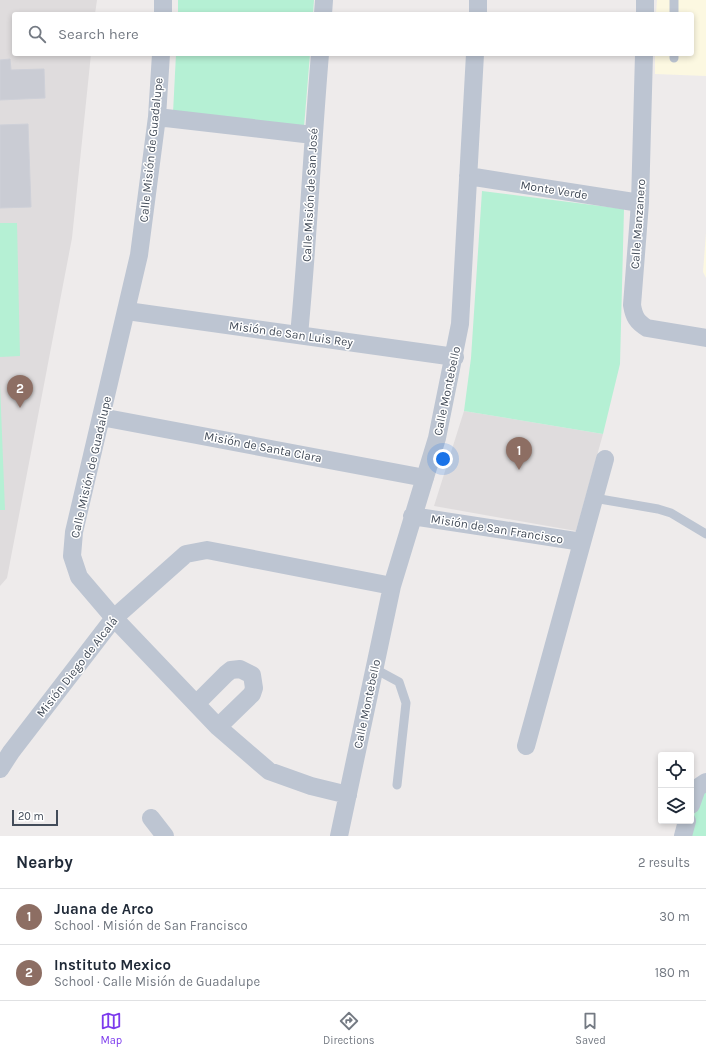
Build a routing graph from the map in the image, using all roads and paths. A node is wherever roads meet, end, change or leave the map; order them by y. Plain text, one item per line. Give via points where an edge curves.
1 (163, 0) edge
2 (324, 0) edge
3 (478, 0) edge
4 (645, 0) edge
5 (674, 0) edge
6 (163, 12) edge
7 (323, 12) edge
8 (478, 12) edge
9 (644, 12) edge
10 (674, 12) edge
11 (161, 56) edge
12 (320, 56) edge
13 (475, 56) edge
14 (644, 56) edge
15 (157, 117) junction
16 (313, 135) junction
17 (468, 176) junction
18 (640, 203) junction
19 (128, 311) junction
20 (299, 335) junction
21 (706, 338) edge
22 (455, 358) junction
23 (101, 417) junction
24 (605, 459) dead end
25 (424, 478) junction
26 (594, 498) junction
27 (412, 516) junction
28 (706, 534) edge
29 (582, 542) junction
30 (392, 586) junction
31 (114, 618) junction
32 (375, 669) junction
33 (196, 704) junction
34 (218, 727) junction
35 (526, 746) dead end
36 (5, 755) edge
37 (0, 769) edge
38 (706, 782) edge
39 (397, 785) dead end
40 (348, 795) junction
41 (694, 796) edge
42 (151, 818) dead end
43 (686, 824) edge
44 (165, 836) edge
45 (339, 836) edge
46 (683, 836) edge

1 - 6 street
2 - 7 street
3 - 8 street
4 - 9 street
5 - 10 lane
11 - 15 street, Calle Misión de Guadalupe
12 - 16 street, Calle Misión de San José
13 - 17 street, Calle Montebello
14 - 18 street, Calle Manzanero
15 - 16 street
15 - 19 street, Calle Misión de Guadalupe via 139,255
16 - 20 street, Calle Misión de San José via 306,264
17 - 18 street, Monte Verde
17 - 22 street, Calle Montebello via 460,324
18 - 21 street, Calle Manzanero via 632,305 634,316 648,328
19 - 20 street, Misión de San Luis Rey
19 - 23 street, Calle Misión de Guadalupe
20 - 22 street, Misión de San Luis Rey
22 - 25 street, Calle Montebello via 437,438
23 - 25 street, Misión de Santa Clara
23 - 31 street, Calle Misión de Guadalupe via 74,532 72,556 79,577
24 - 26 street
25 - 27 street, Calle Montebello
26 - 28 lane via 658,509 686,521
26 - 29 street
27 - 29 street, Misión de San Francisco
27 - 30 street, Calle Montebello
29 - 35 street
30 - 31 street, Misión Diego de Alcalá via 200,550 186,554
30 - 32 street, Calle Montebello
31 - 33 street, Calle Misión de Guadalupe
31 - 36 street, Misión Diego de Alcalá
32 - 39 lane via 399,682 406,703
32 - 40 street, Calle Montebello
33 - 34 street, Calle Misión de Guadalupe
33 - 34 street via 231,670 240,668 252,676 252,694
34 - 40 street, Calle Misión de Guadalupe via 269,771
36 - 37 street, Misión Diego de Alcalá
38 - 41 street via 697,788
40 - 45 street, Calle Montebello
42 - 44 street
43 - 46 street

